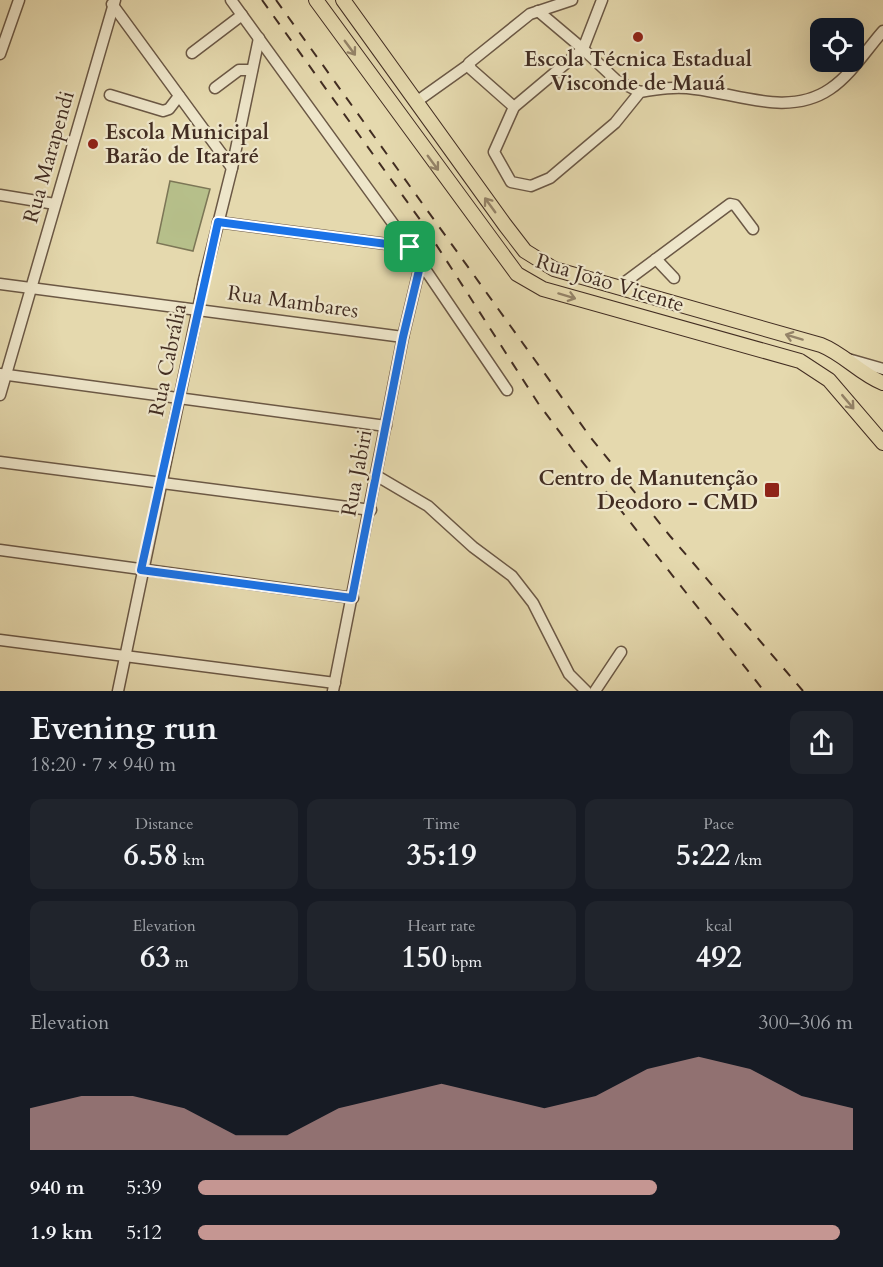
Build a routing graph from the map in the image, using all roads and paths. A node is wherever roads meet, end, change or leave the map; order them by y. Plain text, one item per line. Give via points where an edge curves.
1 (19, 0) edge
2 (231, 0) edge
3 (316, 0) edge
4 (343, 0) edge
5 (572, 0) edge
6 (602, 0) edge
7 (113, 2) edge
8 (354, 7) edge
9 (538, 11) junction
10 (242, 15) junction
11 (883, 31) edge
12 (259, 38) junction
13 (583, 49) junction
14 (192, 53) dead end
15 (0, 54) edge
16 (468, 65) junction
17 (252, 70) junction
18 (215, 88) dead end
19 (639, 92) junction
20 (110, 95) dead end
21 (179, 96) junction
22 (416, 102) junction
23 (514, 107) junction
24 (399, 115) junction
25 (232, 168) junction
26 (0, 195) edge
27 (55, 204) junction
28 (218, 222) junction
29 (504, 225) junction
30 (753, 229) dead end
31 (484, 233) junction
32 (410, 247) junction
33 (656, 259) junction
34 (421, 262) junction
35 (674, 278) dead end
36 (0, 284) edge
37 (613, 287) junction
38 (32, 289) junction
39 (603, 306) junction
40 (199, 309) junction
41 (403, 337) junction
42 (848, 359) junction
43 (883, 369) edge
44 (3, 374) edge
45 (883, 382) edge
46 (507, 390) dead end
47 (0, 395) edge
48 (180, 399) junction
49 (386, 426) junction
50 (883, 443) edge
51 (0, 462) edge
52 (377, 476) junction
53 (161, 484) junction
54 (370, 510) junction
55 (0, 550) edge
56 (141, 570) junction
57 (352, 598) junction
58 (0, 639) edge
59 (621, 652) dead end
60 (125, 657) junction
61 (334, 687) edge
62 (118, 691) edge
63 (586, 691) edge
64 (595, 691) edge

1 - 15 street
2 - 10 street
3 -> 24 main road, Rua João Vicente
4 - 8 main road, Rua João Vicente
5 - 9 street
6 - 13 street
7 - 21 street
7 - 27 street, Rua Marapendi
8 - 22 main road, Rua João Vicente
9 - 13 street
9 - 16 street via 520,20
10 - 12 street
10 - 14 street
11 - 19 street via 840,80 818,97 771,102 693,88
12 - 17 street, Rua Cabrália
12 - 32 street
13 - 19 street via 616,80
13 - 23 street
16 - 22 street
16 - 23 street
17 - 18 street via 239,70
17 - 25 street, Rua Cabrália
19 - 23 street via 615,123 590,145 550,178 531,186 512,182 494,155
20 - 21 street via 163,111
21 - 25 street
22 - 24 main road
29 -> 22 main road, Rua João Vicente
24 -> 31 main road, Rua João Vicente
25 - 28 street, Rua Cabrália
26 - 27 street
27 - 38 street, Rua Marapendi
28 - 32 street
28 - 40 street, Rua Cabrália
29 - 31 main road
29 - 37 main road, Rua João Vicente via 525,252 543,265
30 - 33 street via 735,205 730,204
31 -> 39 main road, Rua João Vicente via 507,264 528,283
32 - 34 street
33 - 35 street
33 - 37 street
34 - 41 street, Rua Jabiri
34 - 46 street
36 - 38 street, Rua Mambares
37 - 39 main road
42 -> 37 main road, Rua João Vicente via 806,340
38 - 40 street, Rua Mambares
38 - 44 street, Rua Marapendi
39 -> 50 main road, Rua João Vicente via 800,361 829,380
40 - 41 street, Rua Mambares
40 - 48 street, Rua Cabrália
41 - 49 street, Rua Jabiri
42 - 43 street
42 - 45 main road, Rua João Vicente
44 - 47 street, Rua Marapendi
44 - 48 street
48 - 49 street
48 - 53 street, Rua Cabrália
49 - 52 street, Rua Jabiri
51 - 53 street
52 - 54 street, Rua Jabiri
52 - 63 street via 428,506 512,576 533,603 565,668
53 - 54 street
53 - 56 street, Rua Cabrália
54 - 57 street, Rua Jabiri
55 - 56 street
56 - 57 street
56 - 60 street, Rua Cabrália
57 - 61 street, Rua Jabiri
58 - 60 street
59 - 64 street
60 - 61 street
60 - 62 street, Rua Cabrália

